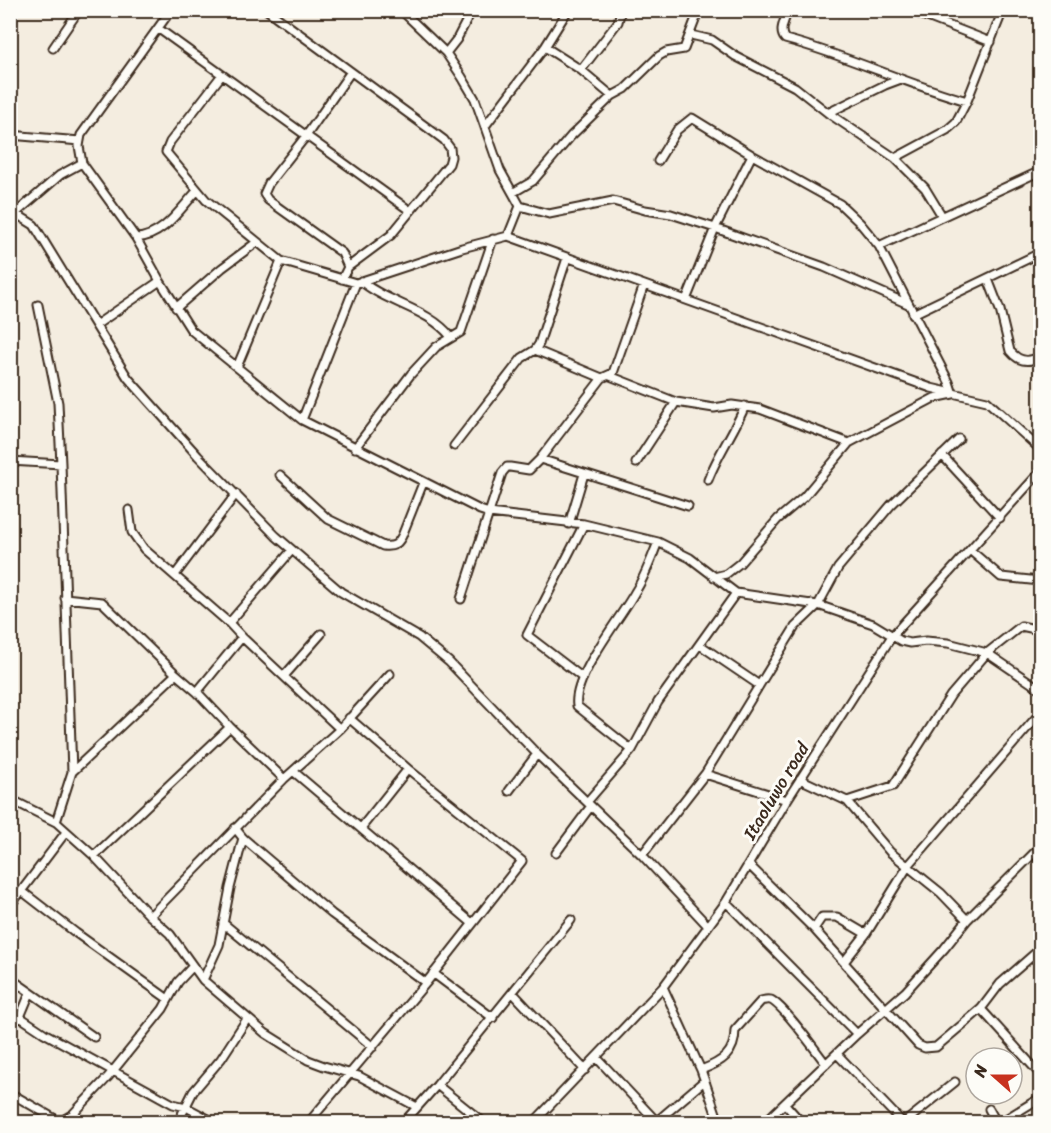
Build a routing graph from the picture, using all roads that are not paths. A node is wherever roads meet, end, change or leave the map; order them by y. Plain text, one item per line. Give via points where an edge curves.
1 (79, 10) edge
2 (171, 10) edge
3 (267, 10) edge
4 (401, 10) edge
5 (472, 10) edge
6 (568, 10) edge
7 (621, 10) edge
8 (699, 10) edge
9 (788, 10) edge
10 (909, 10) edge
11 (1003, 10) edge
12 (277, 14) edge
13 (159, 29) junction
14 (691, 34) junction
15 (991, 42) junction
16 (545, 47) junction
17 (53, 48) dead end
18 (446, 53) junction
19 (581, 70) junction
20 (350, 73) junction
21 (221, 76) junction
22 (901, 79) junction
23 (612, 96) junction
24 (968, 101) junction
25 (828, 113) junction
26 (486, 125) junction
27 (1041, 127) edge
28 (10, 135) edge
29 (306, 136) junction
30 (1037, 137) dead end
31 (80, 141) junction
32 (752, 155) junction
33 (895, 158) junction
34 (658, 161) dead end
35 (81, 163) junction
36 (1041, 176) edge
37 (197, 191) junction
38 (514, 192) junction
39 (520, 206) junction
40 (409, 210) junction
41 (13, 212) edge
42 (942, 216) junction
43 (716, 228) junction
44 (508, 236) junction
45 (136, 237) junction
46 (493, 239) junction
47 (256, 242) junction
48 (879, 246) junction
49 (1041, 253) edge
50 (567, 258) junction
51 (281, 261) junction
52 (348, 267) junction
53 (342, 279) junction
54 (987, 279) junction
55 (160, 281) junction
56 (358, 282) junction
57 (644, 285) junction
58 (686, 300) junction
59 (908, 304) junction
60 (38, 305) dead end
61 (176, 308) junction
62 (913, 314) junction
63 (96, 326) junction
64 (451, 337) junction
65 (535, 350) junction
66 (1041, 356) edge
67 (237, 367) junction
68 (610, 376) junction
69 (602, 378) junction
70 (953, 394) junction
71 (676, 402) junction
72 (745, 406) junction
73 (302, 420) junction
74 (959, 439) dead end
75 (849, 443) junction
76 (454, 446) dead end
77 (355, 448) junction
78 (1041, 449) edge
79 (942, 455) junction
80 (540, 459) junction
81 (10, 461) edge
82 (636, 463) dead end
83 (61, 464) junction
84 (1041, 472) edge
85 (584, 474) junction
86 (280, 475) dead end
87 (708, 480) dead end
88 (423, 483) junction
89 (236, 494) junction
90 (688, 506) dead end
91 (129, 510) dead end
92 (489, 513) junction
93 (1000, 518) junction
94 (569, 524) junction
95 (584, 524) junction
96 (658, 542) junction
97 (292, 550) junction
98 (970, 550) junction
99 (175, 575) junction
100 (714, 577) junction
101 (1041, 581) edge
102 (736, 593) junction
103 (65, 598) junction
104 (461, 599) dead end
105 (818, 605) junction
106 (229, 623) junction
107 (321, 634) dead end
108 (1041, 635) edge
109 (892, 636) junction
110 (242, 637) junction
111 (700, 645) junction
112 (987, 653) junction
113 (176, 674) junction
114 (390, 674) dead end
115 (285, 675) junction
116 (583, 678) junction
117 (759, 685) junction
118 (1041, 689) edge
119 (197, 692) junction
120 (1041, 713) edge
121 (350, 718) junction
122 (230, 727) junction
123 (340, 729) junction
124 (632, 750) junction
125 (537, 754) junction
126 (408, 769) junction
127 (293, 771) junction
128 (72, 772) junction
129 (705, 774) junction
130 (284, 779) junction
131 (800, 779) junction
132 (509, 790) dead end
133 (10, 799) edge
134 (787, 800) junction
135 (847, 801) junction
136 (589, 804) junction
137 (56, 822) junction
138 (235, 828) junction
139 (361, 828) junction
140 (66, 832) junction
141 (243, 838) junction
142 (1041, 847) edge
143 (556, 853) dead end
144 (642, 855) junction
145 (94, 856) junction
146 (749, 865) junction
147 (908, 866) junction
148 (23, 892) junction
149 (726, 902) junction
150 (10, 906) edge
151 (150, 916) junction
152 (572, 920) dead end
153 (967, 920) junction
154 (223, 923) junction
155 (472, 923) junction
156 (708, 926) junction
157 (814, 929) junction
158 (866, 934) junction
159 (1041, 949) edge
160 (844, 962) junction
161 (194, 966) junction
162 (433, 973) junction
163 (10, 978) edge
164 (203, 980) junction
165 (426, 983) junction
166 (663, 987) junction
167 (30, 993) junction
168 (513, 993) junction
169 (168, 999) junction
170 (884, 1008) junction
171 (981, 1009) junction
172 (20, 1017) junction
173 (247, 1018) junction
174 (493, 1018) junction
175 (10, 1026) edge
176 (857, 1034) junction
177 (94, 1038) dead end
178 (373, 1047) junction
179 (837, 1054) junction
180 (597, 1058) junction
181 (826, 1064) junction
182 (112, 1070) junction
183 (585, 1070) junction
184 (701, 1070) junction
185 (351, 1074) junction
186 (1041, 1074) edge
187 (704, 1081) junction
188 (955, 1082) dead end
189 (437, 1085) junction
190 (10, 1093) edge
191 (1041, 1098) edge
192 (785, 1104) junction
193 (186, 1107) junction
194 (417, 1107) junction
195 (989, 1109) dead end
196 (178, 1122) edge
197 (214, 1122) edge
198 (309, 1122) edge
199 (404, 1122) edge
200 (483, 1122) edge
201 (534, 1122) edge
202 (656, 1122) edge
203 (719, 1122) edge
204 (765, 1122) edge
205 (801, 1122) edge
206 (903, 1122) edge

1 - 17 street
2 - 13 street
3 - 12 street
4 - 18 street
5 - 18 street
6 - 16 street
7 - 19 street via 618,22
8 - 14 street
9 - 22 street via 782,29 785,39
10 - 15 street
11 - 15 street
12 - 20 street
13 - 21 street
13 - 31 street
14 - 23 street via 684,49 659,56 625,89
14 - 25 street via 712,40 795,87
15 - 24 street
16 - 19 street
16 - 26 street
18 - 26 street via 475,99
19 - 23 street
20 - 29 street
20 - 40 street via 450,148 449,164
21 - 29 street
21 - 37 street via 166,152
22 - 24 street
22 - 25 street
23 - 38 street via 533,181
24 - 33 street via 947,130
25 - 33 street
26 - 38 street via 500,170
27 - 30 street
28 - 31 street
29 - 40 street
29 - 52 street via 264,194 342,254
31 - 35 street
32 - 34 street via 692,118 677,130
32 - 43 street
32 - 48 street via 840,204
33 - 42 street via 925,188
35 - 41 street
35 - 45 street
36 - 42 street via 1034,174
37 - 45 street via 159,231
37 - 47 street
38 - 39 street
39 - 43 street via 549,214 612,201
39 - 44 street
40 - 52 street via 385,242
41 - 63 street via 34,225
42 - 48 street
43 - 58 street
43 - 59 street via 824,267
44 - 46 street
44 - 50 street
45 - 55 street
46 - 56 street
46 - 64 street via 465,326
47 - 51 street
47 - 61 street
48 - 59 street
49 - 54 street
50 - 57 street
50 - 65 street
51 - 53 street
51 - 67 street
52 - 53 street
53 - 56 street
54 - 62 street
54 - 66 street via 1010,351 1026,361
55 - 61 street
55 - 63 street
56 - 64 street via 422,313
56 - 73 street
57 - 58 street
57 - 68 street
58 - 70 street
59 - 62 street
60 - 83 street via 58,403
61 - 67 street via 191,330
62 - 70 street
63 - 89 street via 128,378
64 - 77 street via 411,374
65 - 69 street
65 - 76 street via 522,358
67 - 73 street
68 - 69 street
68 - 71 street
69 - 80 street
70 - 75 street via 934,398
70 - 78 street via 987,401
71 - 72 street via 714,408
71 - 82 street
72 - 75 street
72 - 87 street
73 - 77 street
74 - 79 street
75 - 100 street via 740,563 726,574
77 - 88 street
79 - 93 street
79 - 105 street via 883,514 838,568
80 - 85 street
80 - 92 street via 529,470 504,470
81 - 83 street
83 - 103 street
84 - 93 street, Itaoluwo road
85 - 90 street
85 - 94 street
86 - 88 street via 328,519 383,546 393,547 399,543
88 - 92 street
89 - 97 street
89 - 99 street
91 - 99 street via 132,532 144,549
92 - 94 street
92 - 104 street
93 - 98 street, Itaoluwo road
94 - 95 street
95 - 96 street
95 - 116 street via 527,635
96 - 100 street via 690,558
96 - 116 street via 636,592
97 - 106 street
97 - 125 street via 341,592 419,637
98 - 101 street via 1000,577
98 - 109 street, Itaoluwo road
99 - 106 street
100 - 102 street
102 - 105 street
102 - 111 street
103 - 113 street via 102,602
103 - 128 street
105 - 109 street via 873,624
105 - 117 street via 795,627
106 - 110 street
107 - 115 street
108 - 112 street via 1035,629 1021,626
109 - 112 street via 910,643 948,643
109 - 131 street, Itaoluwo road
110 - 115 street
110 - 119 street
111 - 117 street
111 - 124 street via 657,702
112 - 118 street
112 - 135 street via 951,695 893,786
113 - 119 street
113 - 128 street
114 - 121 street
115 - 123 street
116 - 124 street via 577,706
117 - 129 street
119 - 122 street
120 - 147 street
121 - 123 street
121 - 126 street
122 - 130 street
122 - 145 street
123 - 127 street
124 - 136 street
125 - 132 street
125 - 136 street
126 - 139 street
126 - 155 street via 522,861
127 - 130 street
127 - 139 street
128 - 137 street
129 - 134 street
129 - 144 street
130 - 138 street
131 - 134 street, Itaoluwo road
131 - 135 street
133 - 137 street
134 - 146 street, Itaoluwo road
135 - 147 street via 890,852
136 - 143 street
136 - 144 street
137 - 140 street
138 - 141 street
138 - 151 street
139 - 155 street
140 - 145 street
140 - 148 street
141 - 154 street
141 - 165 street via 332,914
142 - 153 street
144 - 156 street
145 - 151 street
146 - 149 street, Itaoluwo road
146 - 157 street
147 - 153 street
147 - 158 street
148 - 150 street
148 - 169 street
149 - 156 street, Itaoluwo road
149 - 176 street
151 - 161 street via 170,934
152 - 168 street
153 - 170 street via 905,992
154 - 164 street via 219,945
154 - 178 street
155 - 162 street
156 - 166 street, Itaoluwo road
157 - 158 street via 822,917 832,916
157 - 160 street
158 - 160 street
159 - 171 street via 1000,984
160 - 170 street
161 - 164 street
161 - 169 street
162 - 165 street
162 - 174 street
163 - 167 street
164 - 173 street
165 - 178 street
166 - 180 street, Itaoluwo road
166 - 184 street
167 - 172 street
167 - 177 street
168 - 174 street
168 - 183 street
169 - 182 street
170 - 171 street via 925,1048 936,1047
170 - 176 street
171 - 186 street
172 - 175 street
172 - 182 street
173 - 185 street via 308,1060
173 - 193 street
174 - 189 street
176 - 179 street
178 - 185 street
179 - 181 street
179 - 206 street
180 - 183 street, Itaoluwo road
180 - 202 street
181 - 184 street via 796,1025 766,1000 735,1030 735,1041 726,1057
181 - 192 street
182 - 190 street via 63,1120
182 - 193 street via 173,1104
183 - 201 street, Itaoluwo road
184 - 187 street
185 - 194 street
185 - 198 street
187 - 202 street
187 - 203 street
188 - 206 street
189 - 194 street
189 - 200 street
191 - 195 street via 1001,1122 995,1120
192 - 204 street
192 - 205 street
193 - 196 street
193 - 197 street
194 - 199 street

